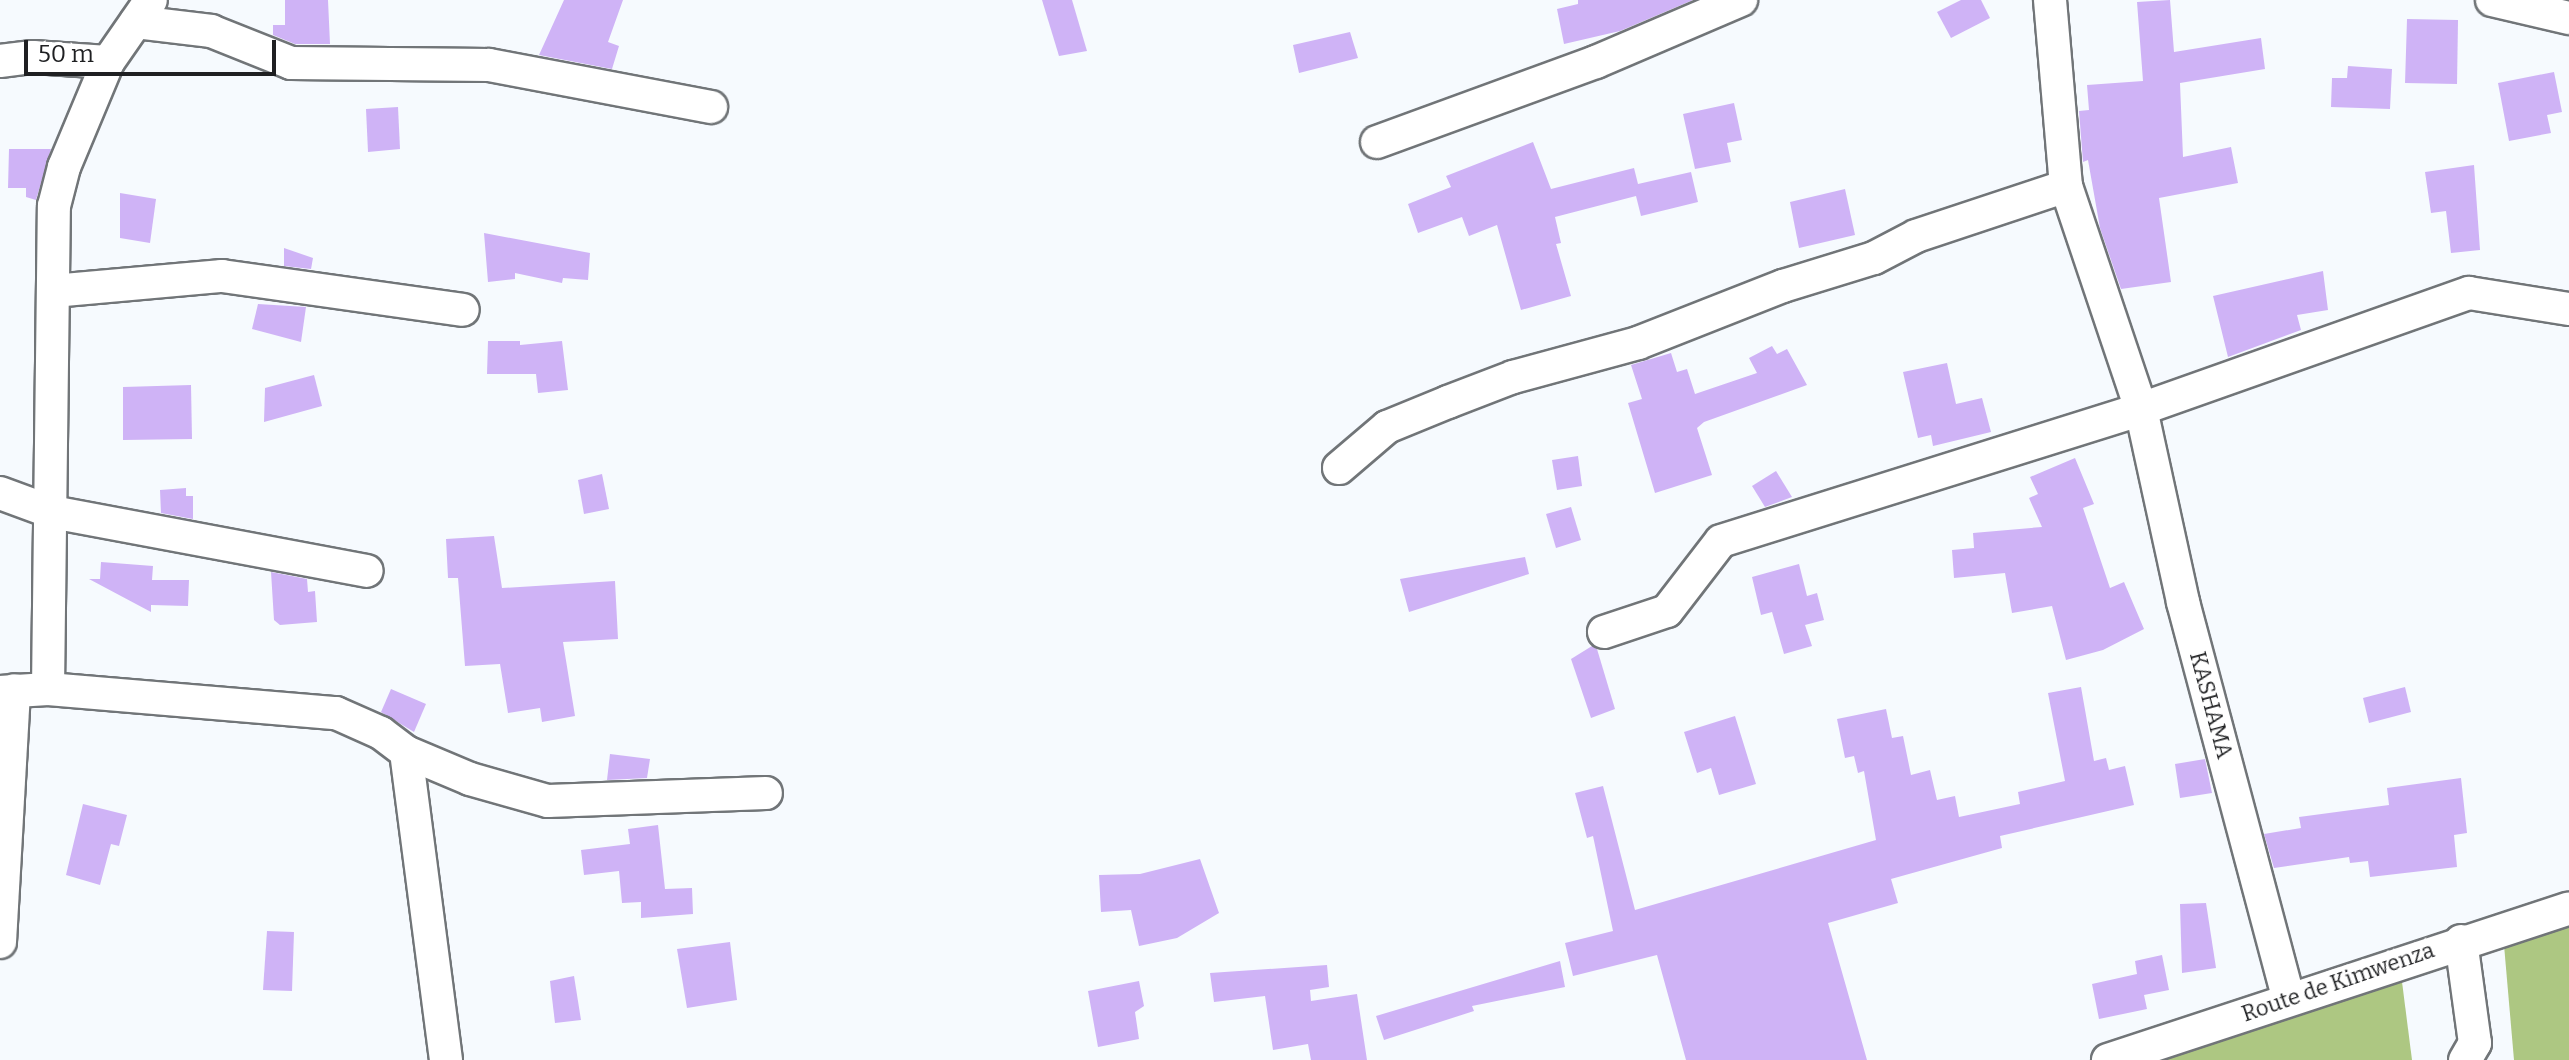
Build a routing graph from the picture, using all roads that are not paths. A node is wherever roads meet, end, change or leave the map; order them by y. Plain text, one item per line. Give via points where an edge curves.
1 (1741, 0) edge
2 (2050, 0) edge
3 (2492, 0) edge
4 (143, 11) edge
5 (2569, 18) edge
6 (0, 61) edge
7 (108, 62) junction
8 (711, 107) dead end
9 (1377, 142) dead end
10 (2066, 186) junction
11 (53, 291) junction
12 (2569, 309) edge
13 (463, 310) dead end
14 (2141, 409) junction
15 (1339, 468) dead end
16 (0, 493) edge
17 (52, 512) junction
18 (367, 571) dead end
19 (1604, 632) dead end
20 (48, 689) junction
21 (7, 691) edge
22 (406, 752) junction
23 (766, 793) dead end
24 (2569, 908) edge
25 (2461, 941) junction
26 (0, 942) edge
27 (2289, 999) junction
28 (446, 1060) edge
29 (2108, 1060) edge
30 (2465, 1060) edge

1 - 9 street via 1596,62
2 - 10 street, KASHAMA
3 - 5 street
4 - 7 street
4 - 8 street via 291,63 489,65
6 - 7 street via 33,57
7 - 11 street via 57,188
10 - 14 street, KASHAMA
10 - 15 street via 1916,236 1874,258 1783,286 1638,343 1448,402 1387,427
11 - 13 street via 222,276
11 - 17 street
12 - 14 street via 2469,293 2253,365
14 - 19 street via 1716,543 1667,611
14 - 27 street, KASHAMA via 2183,602
16 - 17 street
17 - 18 street
17 - 20 street
20 - 21 street
20 - 22 street via 336,713 381,733
21 - 26 street
22 - 23 street via 470,779 548,801
22 - 28 street
24 - 25 street, Route de Kimwenza
25 - 27 street, Route de Kimwenza
25 - 30 street via 2475,1043
27 - 29 street, Route de Kimwenza

